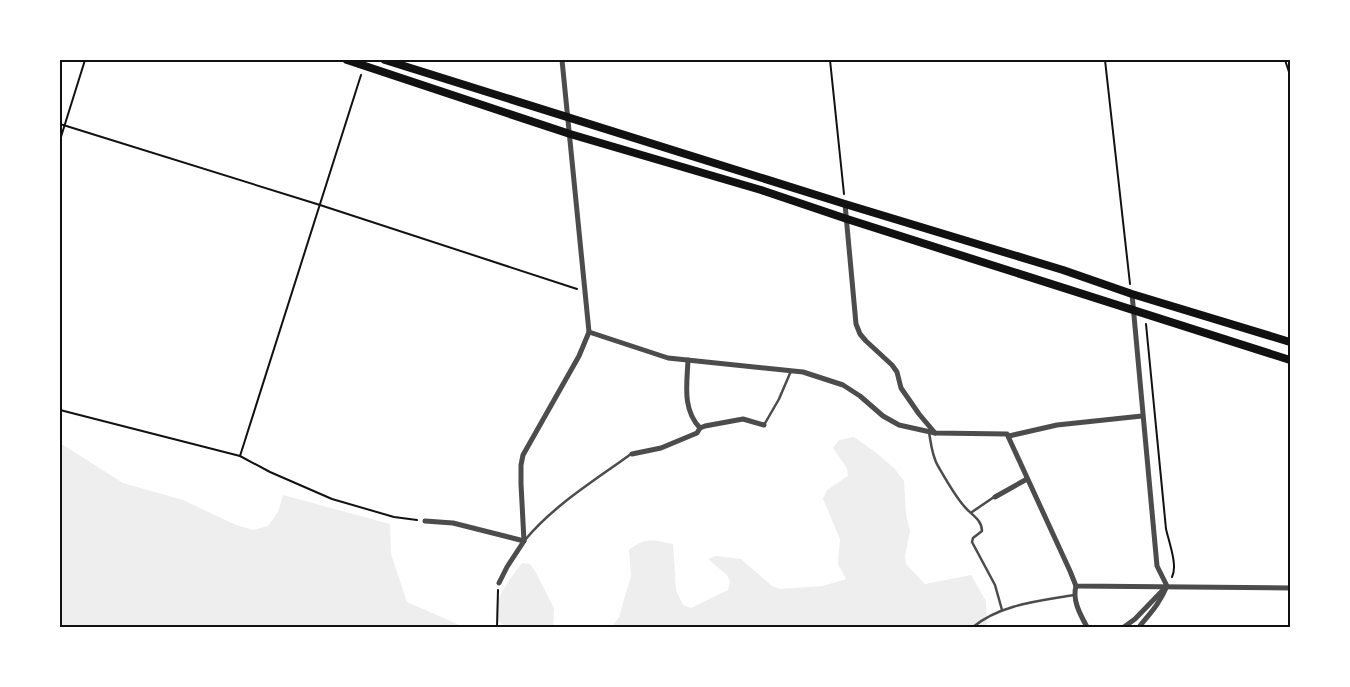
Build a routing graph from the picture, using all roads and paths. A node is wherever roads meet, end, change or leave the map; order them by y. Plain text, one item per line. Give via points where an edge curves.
1 (86, 60) edge
2 (347, 60) edge
3 (385, 60) edge
4 (562, 60) edge
5 (830, 60) edge
6 (1106, 60) edge
7 (1285, 60) edge
8 (364, 66) junction
9 (1290, 75) edge
10 (568, 117) junction
11 (60, 124) edge
12 (64, 126) junction
13 (570, 134) junction
14 (60, 140) edge
15 (845, 204) junction
16 (320, 205) junction
17 (847, 219) junction
18 (584, 291) junction
19 (1132, 294) junction
20 (1133, 310) junction
21 (1147, 315) junction
22 (589, 332) junction
23 (1290, 342) edge
24 (688, 360) junction
25 (1290, 360) edge
26 (791, 371) junction
27 (60, 410) edge
28 (1142, 416) junction
29 (764, 424) joint
30 (700, 428) junction
31 (928, 432) junction
32 (935, 434) junction
33 (1009, 436) junction
34 (632, 454) joint
35 (240, 456) junction
36 (1027, 479) junction
37 (995, 497) joint
38 (972, 512) junction
39 (425, 521) joint
40 (524, 541) junction
41 (499, 583) joint
42 (1076, 586) junction
43 (1167, 586) junction
44 (1290, 588) edge
45 (1074, 595) junction
46 (1002, 610) junction
47 (497, 627) edge
48 (974, 627) edge
49 (1087, 627) edge
50 (1124, 627) edge
51 (1139, 627) edge

1 - 12 path
2 - 8 main road
3 - 10 main road
4 - 10 street
5 - 15 path
6 - 19 path
7 - 9 path
8 - 13 main road
8 - 16 path
10 - 13 street
10 - 15 main road
11 - 12 path
12 - 14 path
12 - 16 path
13 - 17 main road
13 - 18 street
15 - 17 street
15 - 19 main road
16 - 18 path
16 - 35 path
17 - 20 main road
17 - 32 street via 856,324 860,334 892,365 901,388
18 - 22 street
19 - 20 street
19 - 23 main road
20 - 21 main road
20 - 28 street
21 - 25 main road
21 - 43 path via 1166,530 1174,561 1174,573
22 - 24 street via 668,358
22 - 40 street via 579,356 523,455
24 - 26 street
24 - 30 street via 688,408
26 - 29 lane
26 - 31 street via 843,385 898,426
27 - 35 path
28 - 33 street via 1057,424
28 - 43 street via 1157,566
29 - 30 street via 743,420
30 - 34 street via 697,433 661,448
31 - 32 street
31 - 38 lane via 938,466 965,507
32 - 33 street
33 - 36 street
34 - 40 lane via 568,500
35 - 39 path via 332,499 394,518
36 - 37 street
36 - 42 street
37 - 38 lane
38 - 46 lane via 982,529 972,542 995,585
39 - 40 street via 453,523
40 - 41 street
41 - 47 path
42 - 43 street
42 - 45 street
43 - 44 street
43 - 50 street
43 - 51 street via 1161,600
45 - 46 lane
45 - 49 street
46 - 48 lane

